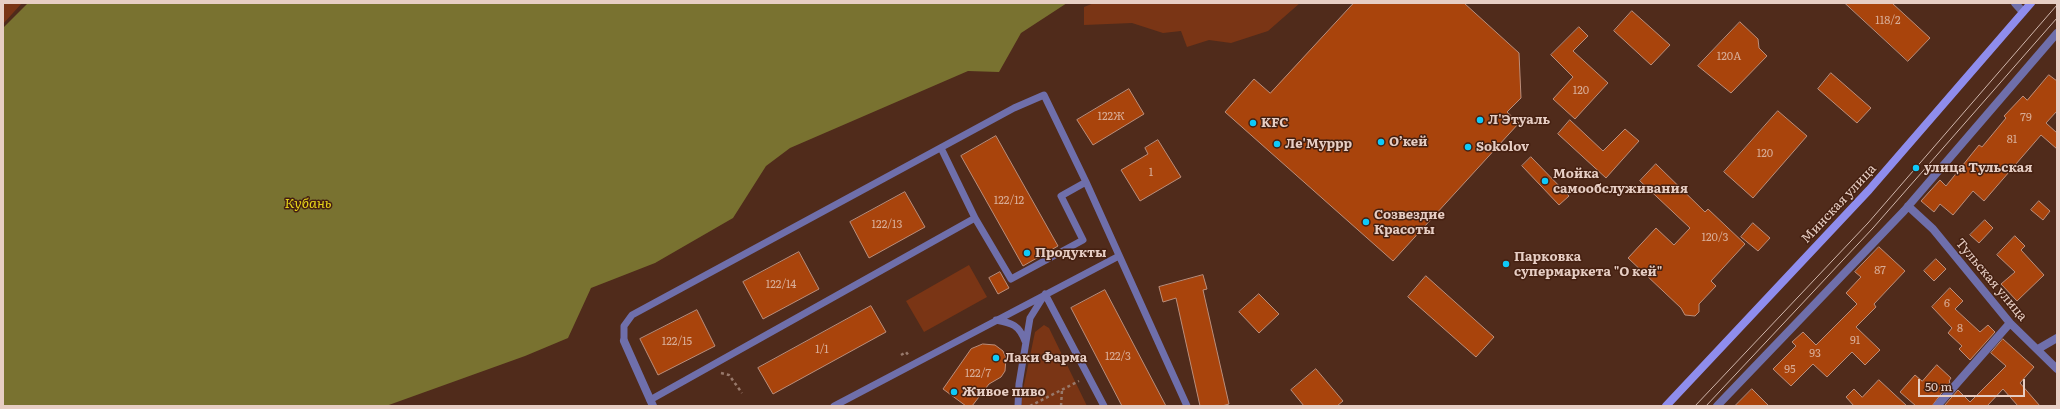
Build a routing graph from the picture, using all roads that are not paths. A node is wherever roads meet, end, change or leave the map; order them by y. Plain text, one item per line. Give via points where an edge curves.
1 (2016, 3) edge
2 (2031, 3) edge
3 (2023, 12) junction
4 (2057, 33) edge
5 (941, 148) junction
6 (1086, 182) junction
7 (1908, 206) junction
8 (975, 218) junction
9 (1119, 256) junction
10 (1045, 294) junction
11 (996, 320) junction
12 (2010, 323) junction
13 (2057, 338) edge
14 (624, 341) joint
15 (1025, 341) junction
16 (2038, 349) junction
17 (2057, 369) edge
18 (652, 403) edge
19 (840, 404) edge
20 (834, 406) edge
21 (1018, 406) edge
22 (1104, 406) edge
23 (1187, 406) edge
24 (1666, 406) edge
25 (1717, 406) edge
26 (1937, 406) edge

1 - 3 street
2 - 3 main road, Минская улица
3 - 24 main road, Минская улица via 1870,190
4 - 7 street
5 - 6 lane via 1044,95
5 - 8 lane
5 - 14 lane via 632,315 624,326
6 - 8 lane via 1062,196 1083,240 1011,279
6 - 9 lane
7 - 12 street, Тульская улица via 1933,229
7 - 25 street
8 - 18 lane
9 - 10 lane
9 - 23 lane
10 - 11 lane
10 - 15 lane via 1030,318
10 - 22 lane
11 - 15 lane via 1008,322 1021,330
11 - 19 lane
12 - 16 street, Тульская улица
12 - 26 street
13 - 16 street
14 - 18 street
15 - 21 lane
16 - 17 street, Тульская улица
19 - 20 lane

